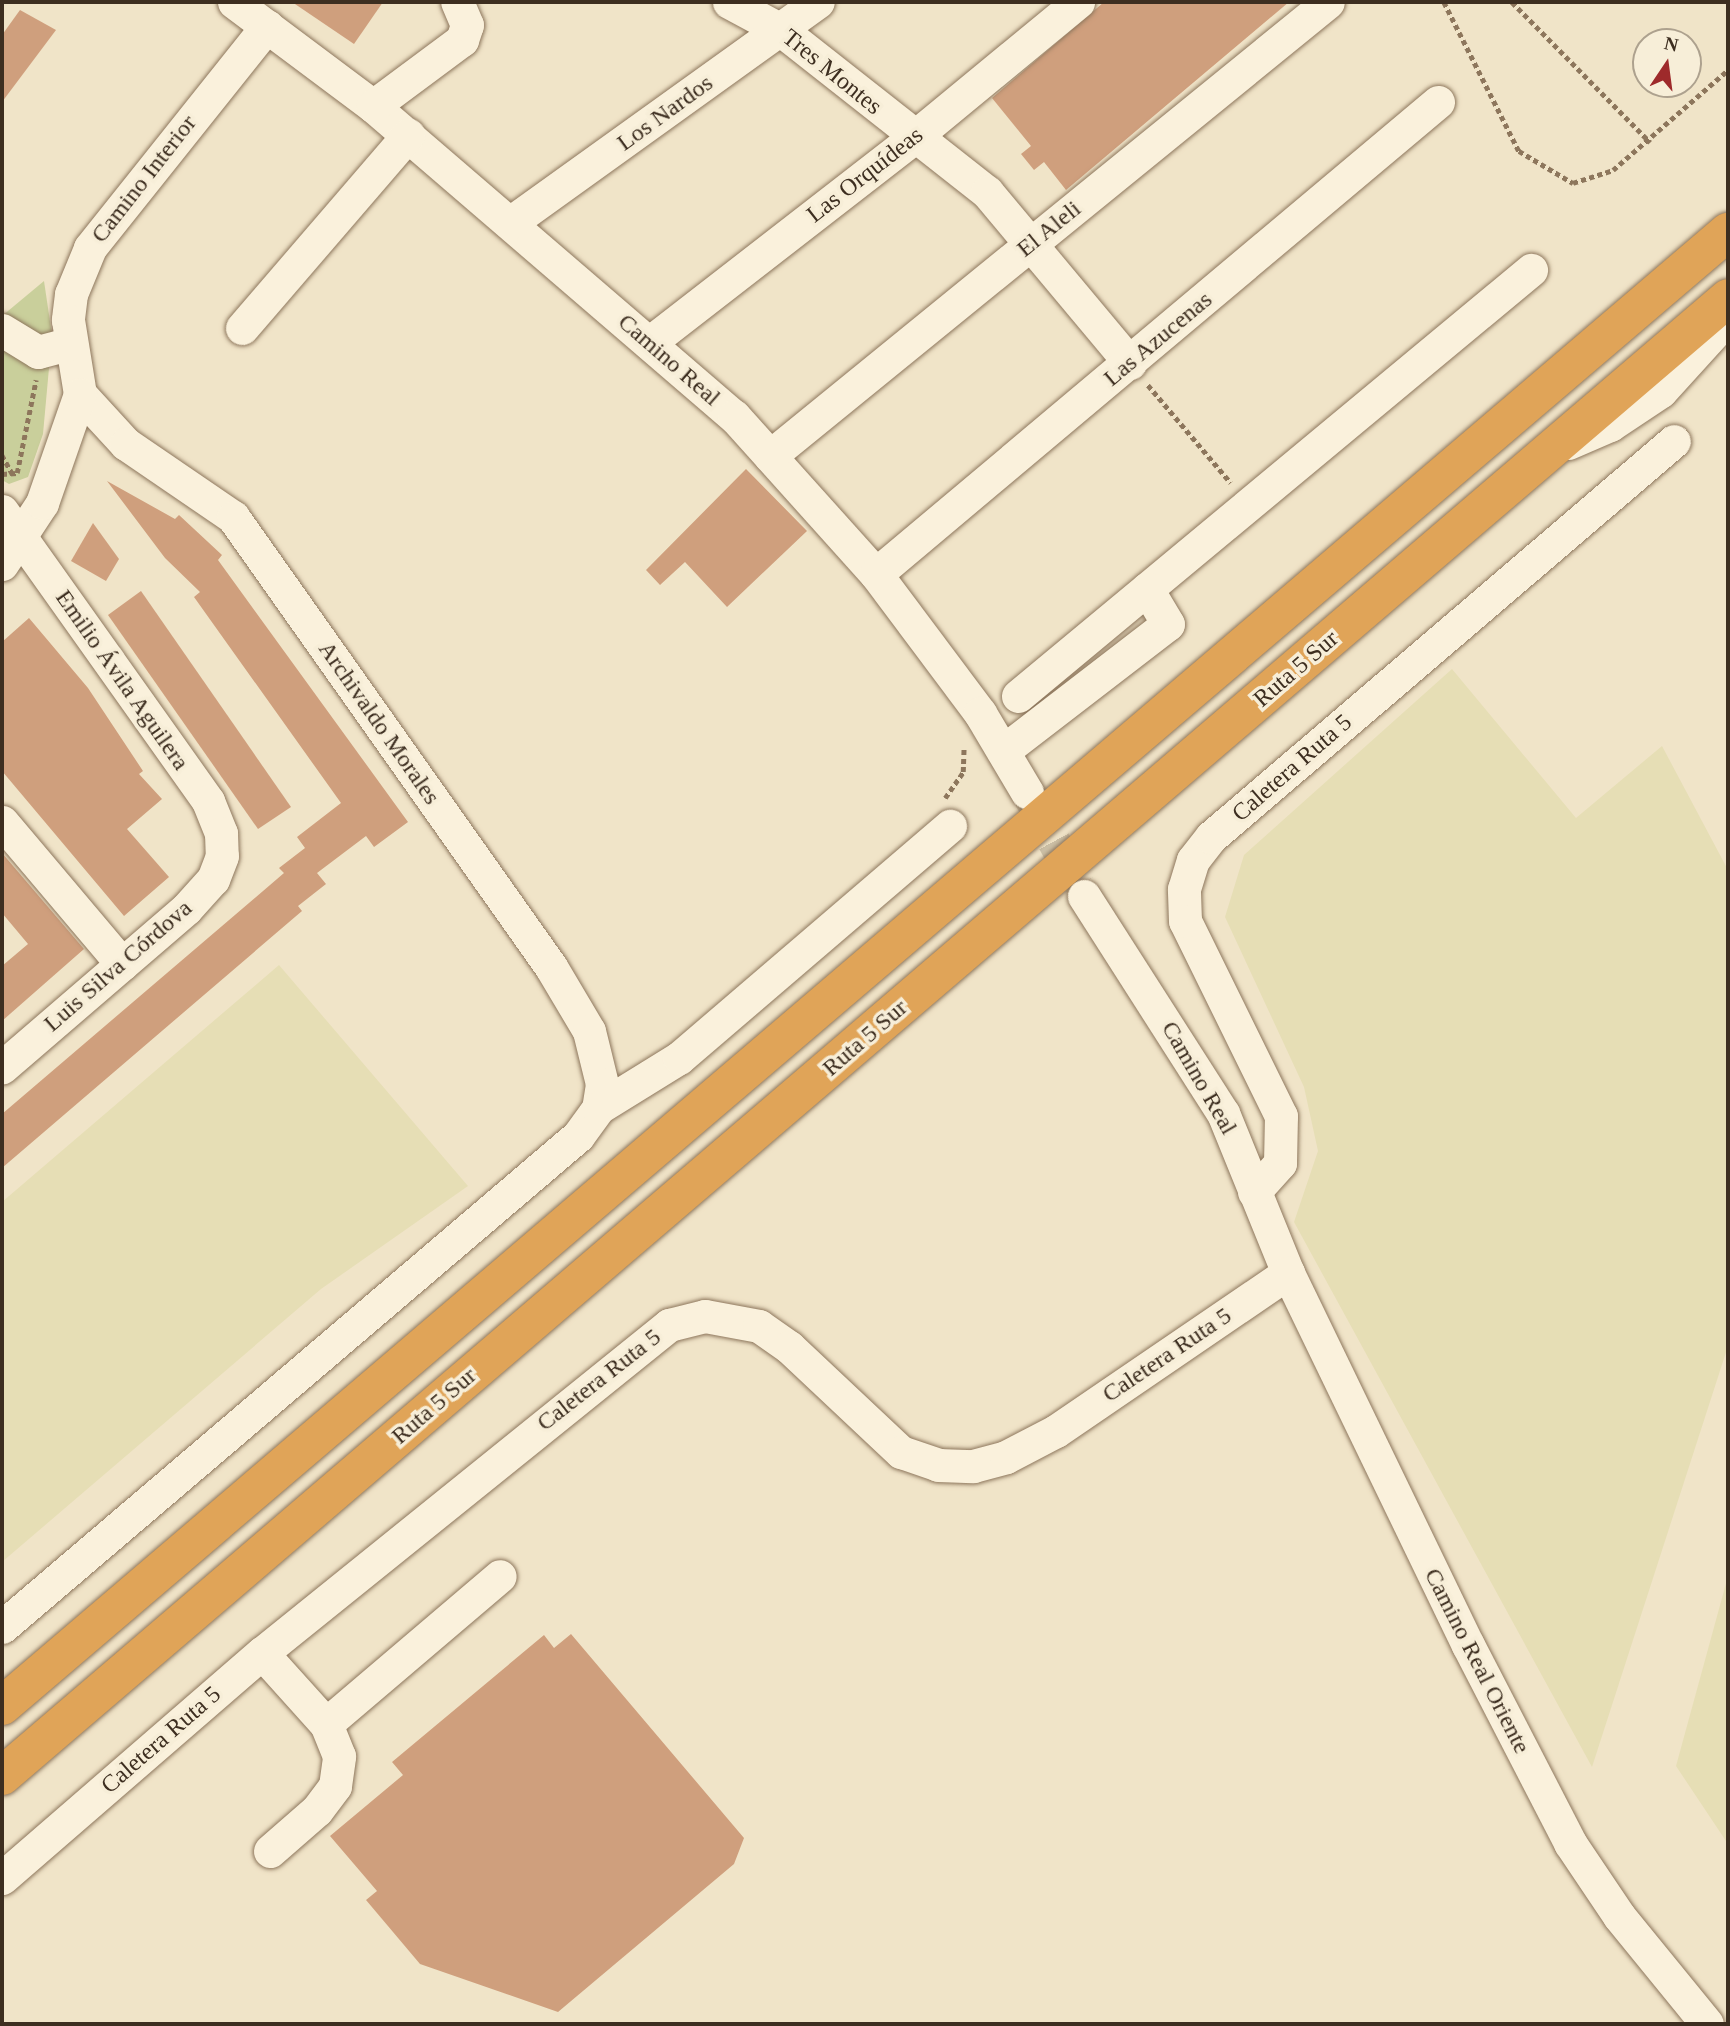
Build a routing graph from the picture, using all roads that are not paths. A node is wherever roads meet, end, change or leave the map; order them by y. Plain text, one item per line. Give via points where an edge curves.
1 (234, 2) edge
2 (457, 2) edge
3 (729, 2) edge
4 (818, 2) edge
5 (1078, 2) edge
6 (1328, 2) edge
7 (267, 26) junction
8 (781, 30) junction
9 (1438, 102) dead end
10 (373, 106) junction
11 (408, 135) junction
12 (913, 138) junction
13 (510, 223) junction
14 (1728, 232) edge
15 (1033, 242) junction
16 (1531, 270) dead end
17 (1728, 298) edge
18 (1728, 317) edge
19 (242, 328) dead end
20 (2, 330) edge
21 (649, 343) junction
22 (68, 344) junction
23 (1130, 363) junction
24 (80, 394) junction
25 (1674, 440) dead end
26 (1553, 449) junction
27 (770, 456) junction
28 (2, 511) edge
29 (12, 552) edge
30 (876, 574) junction
31 (1147, 589) junction
32 (1018, 696) dead end
33 (1003, 751) junction
34 (1027, 792) tunnel mouth
35 (2, 822) edge
36 (950, 826) road end
37 (222, 856) joint
38 (1084, 896) tunnel mouth
39 (122, 964) junction
40 (2, 1067) edge
41 (598, 1108) junction
42 (1254, 1192) junction
43 (1289, 1273) junction
44 (500, 1576) dead end
45 (2, 1627) edge
46 (262, 1653) junction
47 (2, 1706) edge
48 (326, 1724) junction
49 (2, 1776) edge
50 (270, 1851) dead end
51 (2, 1878) edge
52 (1707, 2024) edge

1 - 7 street, Camino Real
2 - 10 street via 467,25 462,40
3 - 8 street, Tres Montes
4 - 8 street, Los Nardos
5 - 12 street, Las Orquídeas
6 - 15 street, El Aleli
7 - 10 street, Camino Real
7 - 22 street, Camino Interior via 105,223 71,294
8 - 12 street, Tres Montes
8 - 13 street, Los Nardos
9 - 23 street, Las Azucenas
10 - 11 street, Camino Real
11 - 13 street, Camino Real
11 - 19 street
12 - 15 street, Tres Montes via 987,192
12 - 21 street, Las Orquídeas
13 - 21 street, Camino Real
14 - 47 highway
15 - 23 street, Tres Montes
15 - 27 street, El Aleli
16 - 31 street
17 - 26 highway, Ruta 5 Sur
18 - 26 street via 1661,391 1610,425
20 - 22 street via 37,352
21 - 27 street, Camino Real via 734,416
22 - 24 street, Camino Interior
23 - 30 street, Las Azucenas
24 - 29 street via 59,464
24 - 41 street, Archivaldo Morales via 126,444 233,517 563,987 589,1031 598,1063
25 - 42 street, Caletera Ruta 5 via 1212,837 1193,860 1184,889 1185,921 1281,1116 1280,1163
26 - 49 highway, Ruta 5 Sur
27 - 30 street, Camino Real
28 - 29 street, Emilio Ávila Aguilera
29 - 37 street, Emilio Ávila Aguilera via 208,801 221,833
30 - 33 street, Camino Real
31 - 32 street
31 - 33 street via 1168,624
33 - 34 street, Camino Real
35 - 39 street
36 - 41 street via 679,1058
37 - 39 street, Luis Silva Córdova via 200,895
38 - 42 street, Camino Real via 1208,1085
39 - 40 street, Luis Silva Córdova
41 - 45 street via 578,1136
42 - 43 street, Camino Real
43 - 46 street, Caletera Ruta 5 via 1056,1431 1006,1457 973,1466 919,1460 885,1442 789,1346 759,1326 715,1316 669,1325
43 - 52 street, Camino Real Oriente via 1468,1645 1570,1843 1619,1916
44 - 48 street
46 - 48 street
46 - 51 street, Caletera Ruta 5
48 - 50 street via 339,1756 335,1786 317,1810

